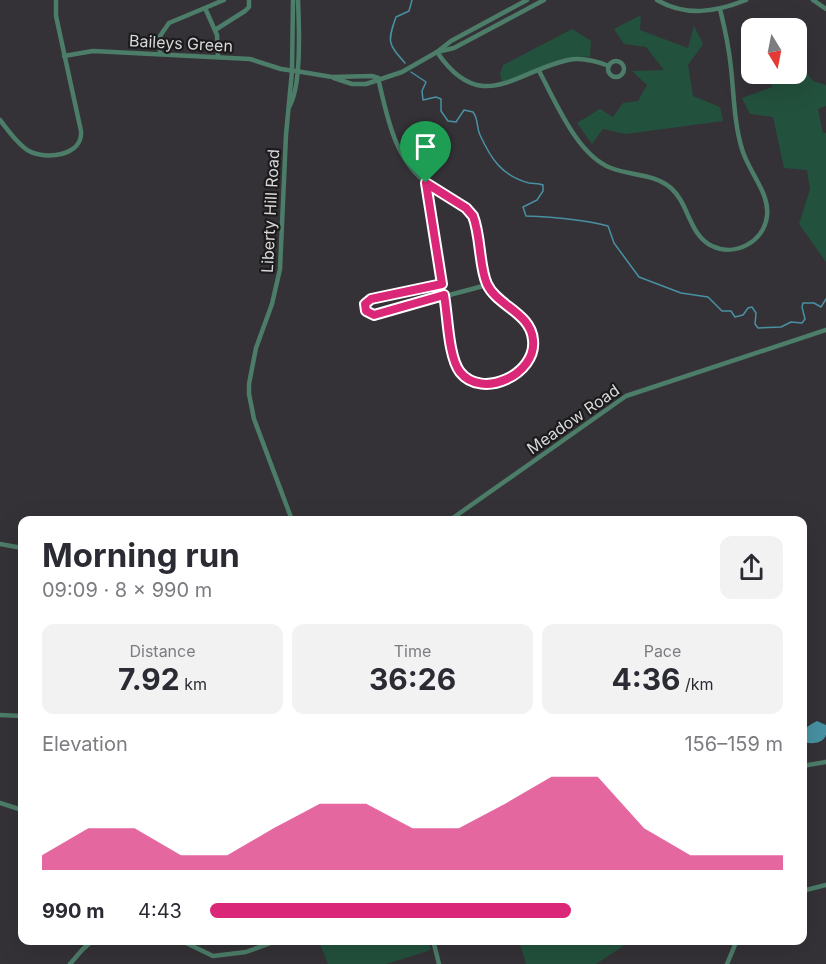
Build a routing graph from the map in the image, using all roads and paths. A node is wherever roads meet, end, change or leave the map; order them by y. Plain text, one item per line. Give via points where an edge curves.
1 (56, 0) edge
2 (224, 0) edge
3 (249, 0) edge
4 (293, 0) edge
5 (298, 0) edge
6 (527, 0) edge
7 (544, 0) edge
8 (657, 0) edge
9 (746, 0) edge
10 (813, 0) edge
11 (205, 8) junction
12 (720, 9) junction
13 (826, 9) edge
14 (215, 30) junction
15 (437, 52) junction
16 (160, 54) junction
17 (64, 56) junction
18 (218, 57) junction
19 (609, 66) dead end
20 (295, 71) junction
21 (539, 71) junction
22 (378, 78) junction
23 (0, 120) edge
24 (426, 183) junction
25 (442, 284) junction
26 (487, 285) junction
27 (444, 295) junction
28 (826, 330) edge
29 (290, 516) edge
30 (456, 516) edge
31 (0, 544) edge
32 (18, 547) edge
33 (0, 715) edge
34 (18, 716) edge
35 (826, 762) edge
36 (807, 765) edge
37 (0, 803) edge
38 (18, 809) edge
39 (826, 885) edge
40 (807, 890) edge
41 (88, 945) edge
42 (190, 945) edge
43 (265, 945) edge
44 (434, 945) edge
45 (735, 945) edge
46 (213, 956) junction
47 (70, 964) edge
48 (211, 964) edge
49 (440, 964) edge
50 (727, 964) edge

1 - 17 street
2 - 11 street
3 - 14 street via 247,9
4 - 20 street, Liberty Hill Road
5 - 20 street, Liberty Hill Road
6 - 15 street
7 - 15 street via 454,48
8 - 12 street via 682,10
9 - 12 street
10 - 13 street
11 - 14 street
11 - 16 street via 165,27
12 - 21 street via 739,140 768,210 761,234 740,249 721,249 704,240 666,184 594,159 578,142
14 - 18 street
15 - 21 street via 453,72 486,86 505,84
15 - 22 street, Baileys Green via 402,72
16 - 17 street, Baileys Green via 93,51
16 - 18 street, Baileys Green
17 - 23 street via 81,131 77,147 62,154 32,152
18 - 20 street, Baileys Green via 250,58
19 - 21 street via 575,59
20 - 22 street, Baileys Green
20 - 29 street, Liberty Hill Road via 286,135 280,269 256,348 249,394 259,434
22 - 24 street via 396,142
24 - 25 street
24 - 26 street via 473,216
25 - 27 street
25 - 27 street via 371,299 365,309 374,315
26 - 27 street
26 - 27 street via 524,321 533,339 532,354 524,367 492,383 472,381 458,367
28 - 30 street, Meadow Road via 626,396
31 - 32 street
33 - 34 street
35 - 36 street
37 - 38 street
39 - 40 street
41 - 47 street
42 - 46 street
43 - 46 street
44 - 49 street
45 - 50 street
46 - 48 street

